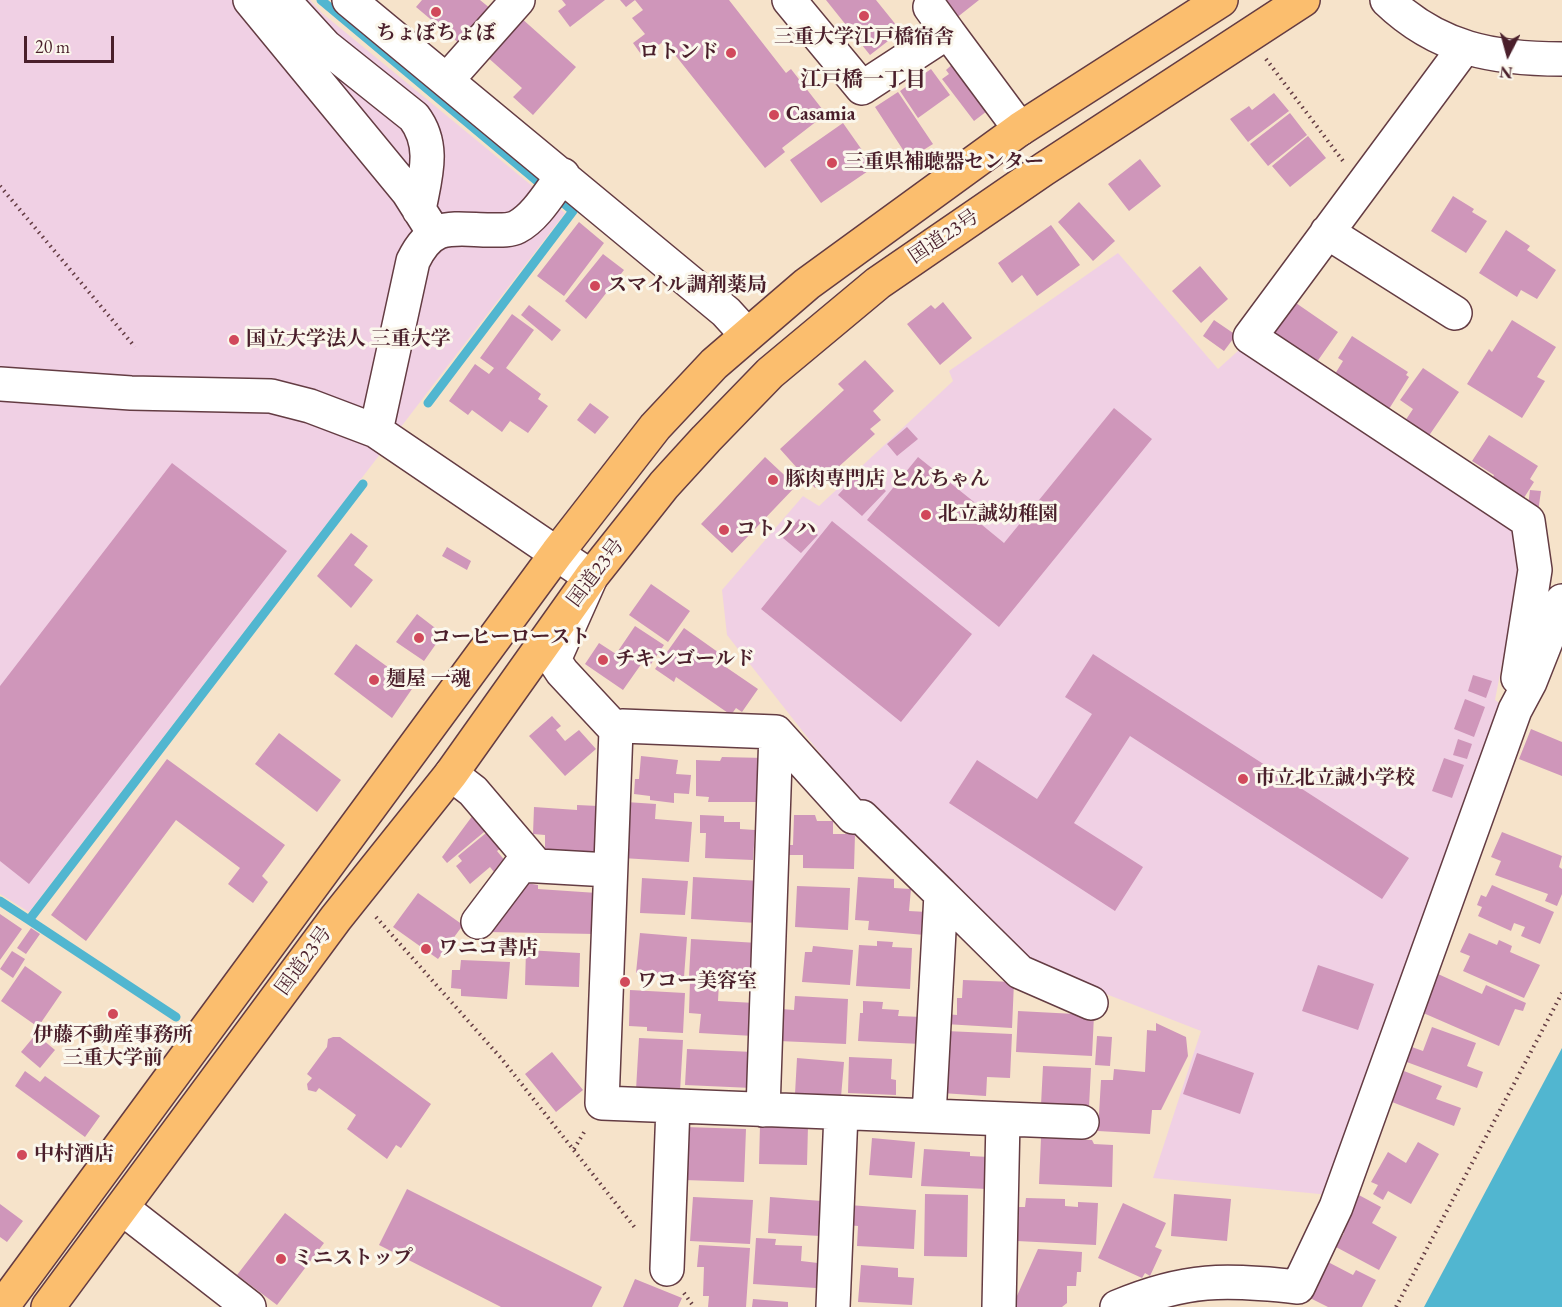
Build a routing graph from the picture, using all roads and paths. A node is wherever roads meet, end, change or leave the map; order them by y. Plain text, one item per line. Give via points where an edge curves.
1 (250, 0) edge
2 (283, 0) edge
3 (349, 0) edge
4 (518, 0) edge
5 (789, 0) edge
6 (1221, 0) edge
7 (1303, 0) edge
8 (1387, 0) edge
9 (1464, 48) junction
10 (1264, 57) dead end
11 (1562, 59) edge
12 (447, 80) junction
13 (1020, 129) junction
14 (1362, 185) junction
15 (0, 186) edge
16 (555, 186) junction
17 (427, 221) junction
18 (1327, 232) junction
19 (1455, 314) dead end
20 (747, 335) junction
21 (135, 347) dead end
22 (0, 384) edge
23 (376, 431) junction
24 (557, 553) junction
25 (591, 577) junction
26 (1562, 601) edge
27 (1530, 682) junction
28 (616, 729) junction
29 (776, 732) junction
30 (451, 774) junction
31 (536, 865) junction
32 (609, 870) junction
33 (941, 894) junction
34 (376, 916) dead end
35 (478, 922) dead end
36 (1562, 993) edge
37 (1091, 1003) dead end
38 (673, 1106) junction
39 (763, 1110) junction
40 (840, 1113) junction
41 (929, 1116) junction
42 (1003, 1119) junction
43 (1082, 1122) dead end
44 (122, 1208) junction
45 (667, 1269) junction
46 (2, 1307) edge
47 (48, 1307) edge
48 (249, 1307) edge
49 (694, 1307) edge
50 (832, 1307) edge
51 (999, 1307) edge
52 (1117, 1307) edge
53 (1396, 1307) edge

1 - 17 street via 408,192
2 - 17 street via 318,39 414,117 422,128 429,152
3 - 12 street
4 - 12 street
5 - 13 street via 862,88 939,19
6 - 13 highway, 国道23号
7 - 25 highway, 国道23号 via 878,282 737,406 664,485
8 - 9 street via 1426,32
9 - 11 street via 1520,59
9 - 14 street
10 - 14 path
12 - 16 street
13 - 20 highway, 国道23号 via 807,284
14 - 18 street
15 - 21 path
16 - 17 street via 526,221 515,228 455,230
16 - 20 street via 726,312
17 - 23 street via 424,239 412,261
18 - 19 street
18 - 27 street via 1250,337 1528,521 1535,570 1516,677
20 - 24 highway, 国道23号 via 655,427
22 - 23 street via 131,393 271,396
23 - 24 street
24 - 25 street
24 - 46 highway, 国道23号
25 - 28 street via 554,660
25 - 30 highway, 国道23号
26 - 27 street
27 - 52 street via 1515,710 1336,1207 1298,1287 1235,1280 1190,1284
28 - 29 street via 622,726
28 - 32 street
29 - 33 street via 853,817 862,817
29 - 39 street
30 - 31 street via 473,791
30 - 44 highway, 国道23号 via 336,918
31 - 32 street
31 - 35 street via 521,865
32 - 38 street via 602,1103
33 - 37 street via 1020,972
33 - 41 street
34 - 45 path via 501,1058
36 - 53 path
38 - 39 street
38 - 45 street
39 - 40 street
40 - 41 street
40 - 50 street
41 - 42 street
42 - 43 street
42 - 51 street
44 - 47 highway, 国道23号
44 - 48 street
45 - 49 path

